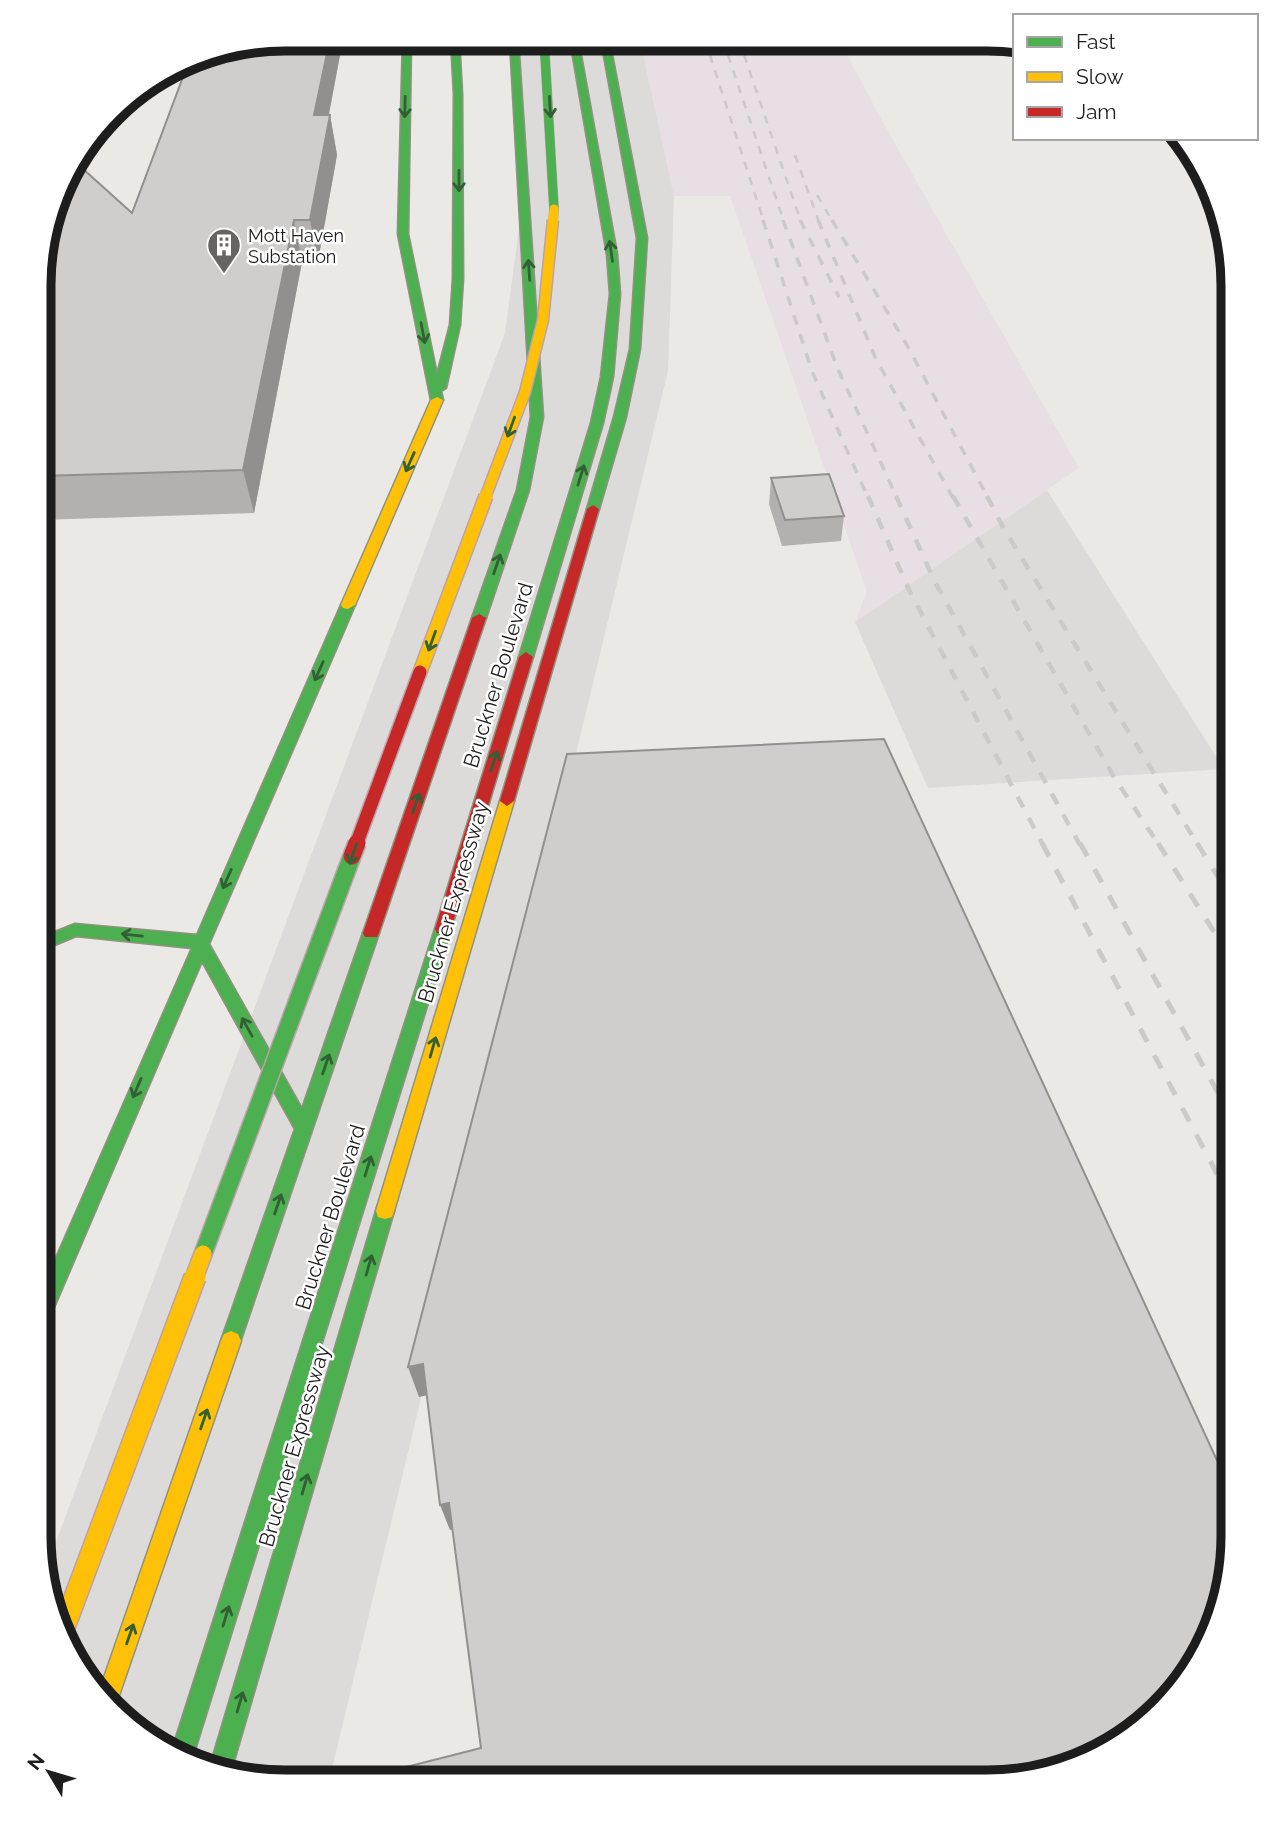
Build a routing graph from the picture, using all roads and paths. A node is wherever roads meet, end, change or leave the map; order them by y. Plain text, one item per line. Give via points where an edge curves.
1 (407, 51) edge
2 (456, 51) edge
3 (515, 51) edge
4 (525, 51) edge
5 (545, 51) edge
6 (576, 51) edge
7 (607, 51) edge
8 (516, 67) junction
9 (537, 387) junction
10 (437, 400) junction
11 (553, 417) dead end
12 (563, 475) dead end
13 (561, 540) junction
14 (51, 940) edge
15 (200, 942) junction
16 (304, 1129) junction
17 (51, 1291) edge
18 (67, 1620) edge
19 (110, 1692) edge
20 (185, 1747) edge
21 (223, 1762) edge

1 -> 10 main road via 403,234
2 -> 10 main road via 458,278 455,325
3 - 8 main road, Bruckner Boulevard
4 - 8 main road
5 -> 18 main road, bridge via 555,204 543,320 524,393
13 -> 6 main road, Bruckner Boulevard via 597,423 607,377 615,294
21 -> 7 main road, Bruckner Expressway via 620,417 635,349 642,238
9 -> 8 main road, Bruckner Boulevard
9 - 11 main road
16 -> 9 main road, Bruckner Boulevard via 523,490 537,416
10 -> 15 main road
12 - 13 main road
20 -> 13 main road, Bruckner Boulevard
15 -> 14 main road via 75,930
16 -> 15 main road
15 -> 17 main road
19 -> 16 main road, Bruckner Boulevard

